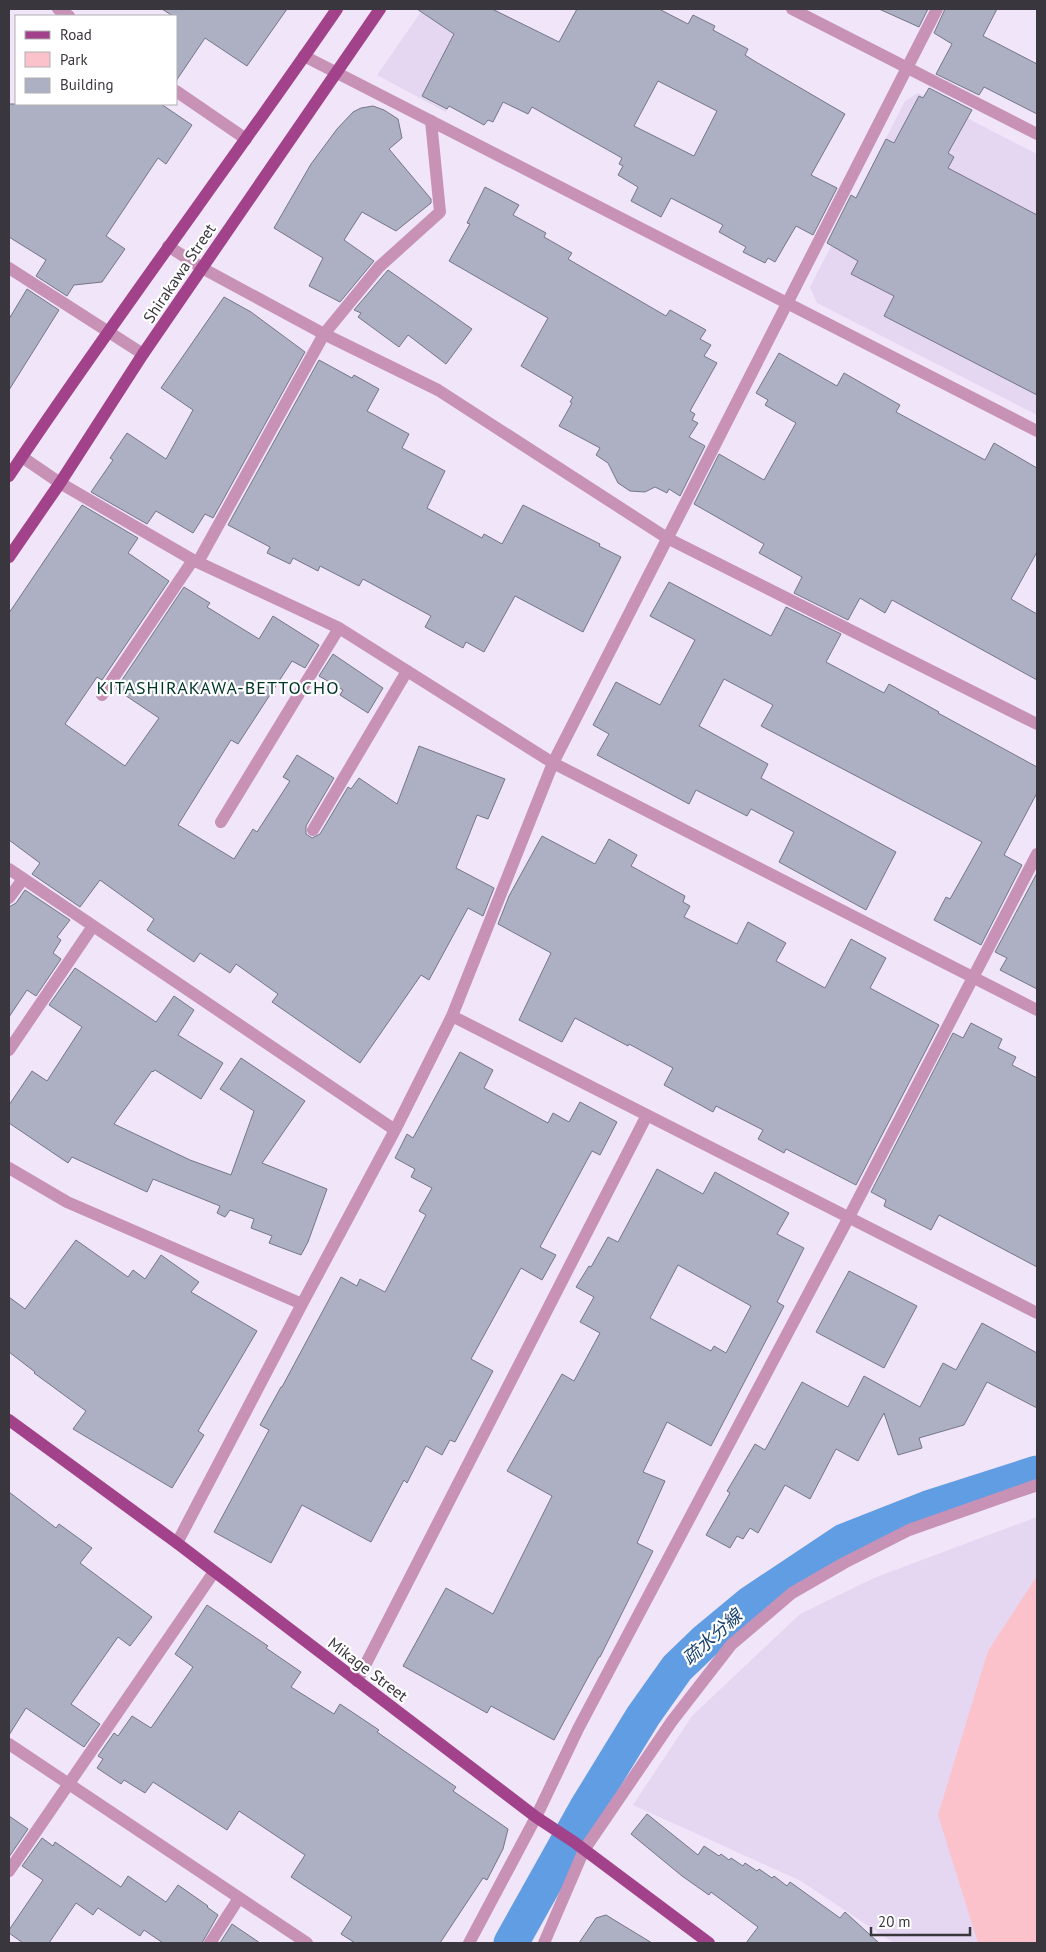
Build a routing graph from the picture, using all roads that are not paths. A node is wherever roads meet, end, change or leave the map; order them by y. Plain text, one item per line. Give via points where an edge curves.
1 (337, 9) edge
2 (380, 9) edge
3 (792, 9) edge
4 (937, 9) edge
5 (304, 56) junction
6 (907, 67) junction
7 (336, 72) junction
8 (178, 91) edge
9 (431, 121) junction
10 (1037, 134) edge
11 (246, 139) junction
12 (168, 246) junction
13 (9, 268) edge
14 (202, 268) junction
15 (787, 303) junction
16 (108, 330) junction
17 (324, 334) junction
18 (143, 354) junction
19 (1037, 431) edge
20 (22, 457) junction
21 (10, 470) edge
22 (60, 483) junction
23 (666, 538) junction
24 (9, 557) edge
25 (196, 561) junction
26 (339, 628) junction
27 (408, 672) junction
28 (102, 695) dead end
29 (1037, 724) edge
30 (553, 763) junction
31 (221, 822) dead end
32 (313, 830) dead end
33 (1037, 854) edge
34 (9, 869) edge
35 (23, 879) junction
36 (9, 898) edge
37 (93, 926) junction
38 (974, 978) junction
39 (1037, 1010) edge
40 (452, 1016) junction
41 (9, 1050) edge
42 (647, 1115) junction
43 (395, 1130) junction
44 (9, 1168) edge
45 (850, 1217) junction
46 (302, 1304) junction
47 (1037, 1313) edge
48 (9, 1420) edge
49 (1037, 1485) edge
50 (176, 1543) junction
51 (214, 1572) junction
52 (357, 1681) junction
53 (9, 1744) edge
54 (68, 1784) junction
55 (536, 1817) junction
56 (579, 1846) junction
57 (9, 1871) edge
58 (239, 1898) junction
59 (210, 1943) edge
60 (307, 1943) edge
61 (468, 1943) edge
62 (544, 1943) edge
63 (709, 1943) edge

1 - 5 main road, Shirakawa Street
2 - 7 main road, Shirakawa Street
3 - 6 street
4 - 6 street
5 - 7 street
5 - 11 main road, Shirakawa Street
6 - 10 street
6 - 15 street
7 - 9 street
7 - 14 main road, Shirakawa Street
8 - 11 street
9 - 15 street
9 - 17 street via 440,212 379,267
11 - 12 main road, Shirakawa Street
12 - 14 street
12 - 16 main road, Shirakawa Street
13 - 16 street
14 - 17 street
14 - 18 main road, Shirakawa Street
15 - 19 street
15 - 23 street
16 - 18 street
16 - 20 main road, Shirakawa Street
17 - 23 street via 438,390
17 - 25 street
18 - 22 main road, Shirakawa Street
20 - 21 main road, Shirakawa Street
20 - 22 street
22 - 24 main road, Shirakawa Street
22 - 25 street
23 - 29 street
23 - 30 street
25 - 26 street
25 - 28 street
26 - 27 street
26 - 31 street
27 - 30 street
27 - 32 street
30 - 38 street
30 - 40 street
33 - 38 street
34 - 35 street
35 - 36 street
35 - 37 street
37 - 41 street
37 - 43 street
38 - 39 street
38 - 45 street
40 - 42 street
40 - 43 street
42 - 45 street
42 - 52 street
43 - 46 street
44 - 46 street via 67,1202
45 - 47 street
45 - 55 street via 582,1720
46 - 50 street
48 - 50 main road, Mikage Street
49 - 56 street via 908,1530 792,1593 731,1645
50 - 51 main road, Mikage Street
51 - 52 main road, Mikage Street
51 - 54 street
52 - 55 main road, Mikage Street
53 - 54 street
54 - 57 street
54 - 58 street
55 - 56 main road, Mikage Street
55 - 61 street
56 - 62 street
56 - 63 main road, Mikage Street
58 - 59 street
58 - 60 street

